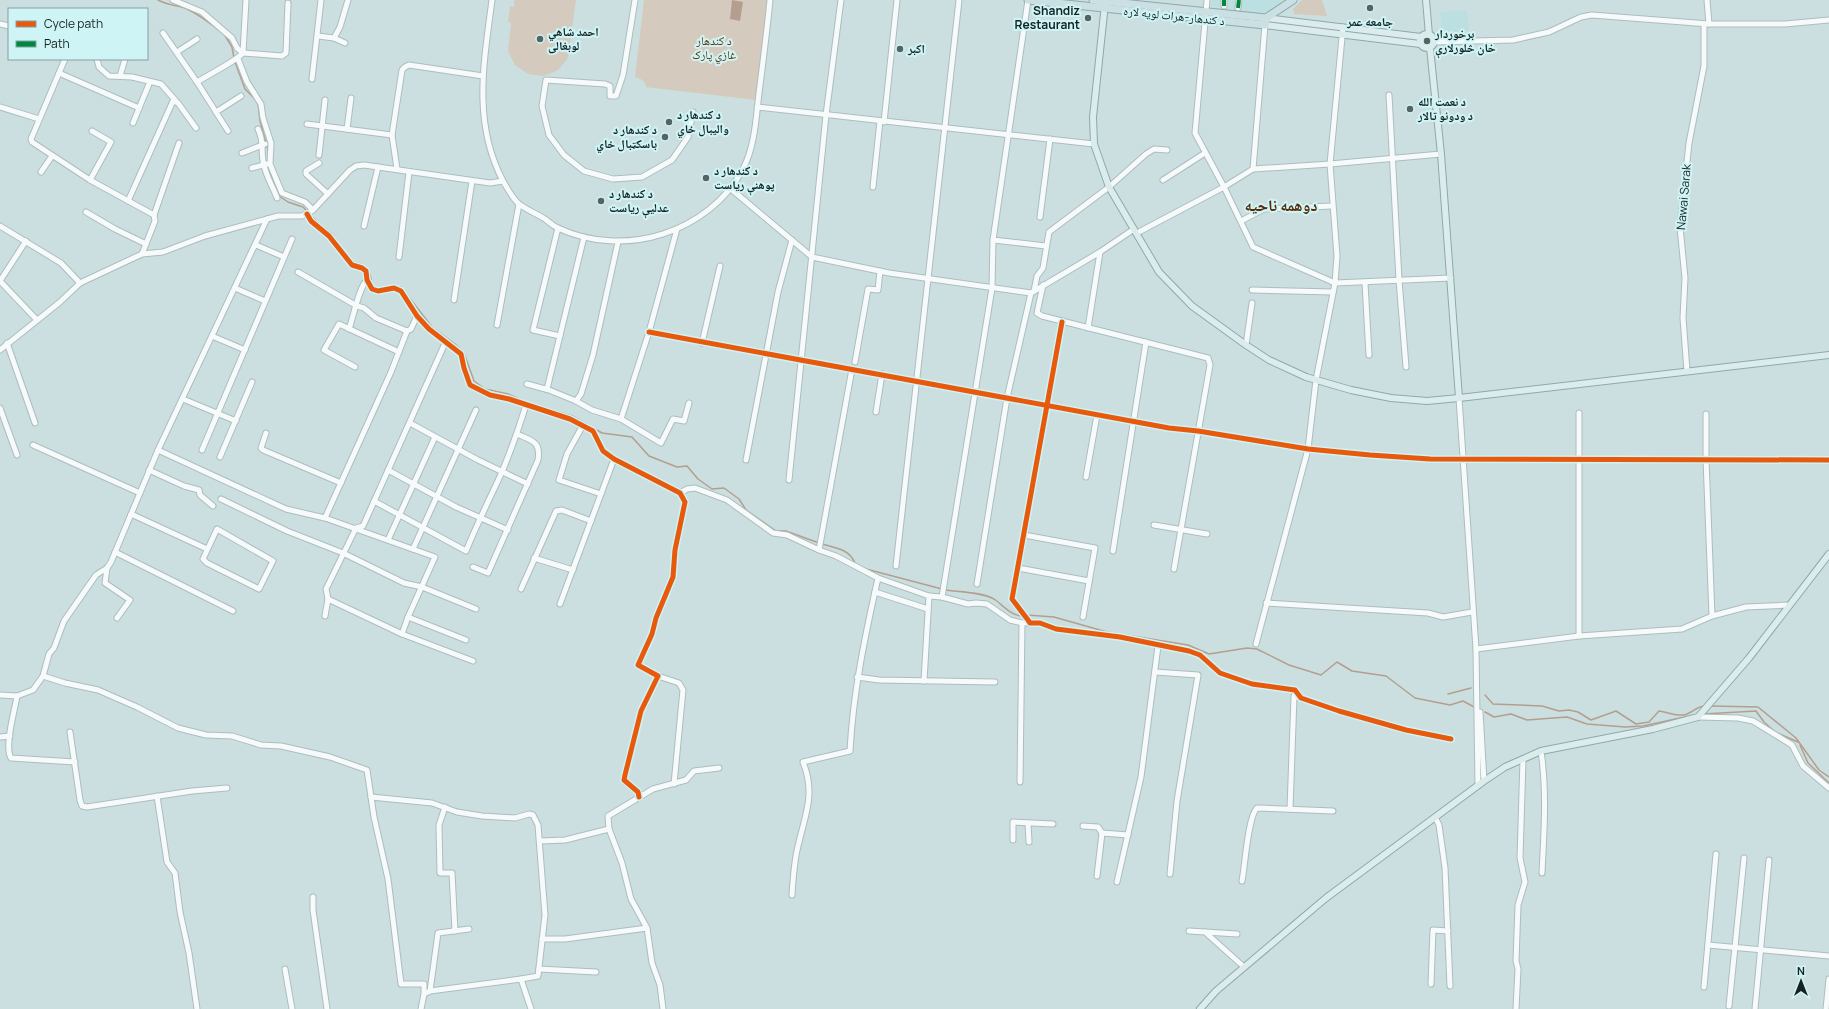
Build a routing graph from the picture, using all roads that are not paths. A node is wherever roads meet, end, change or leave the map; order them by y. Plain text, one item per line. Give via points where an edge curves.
1 (174, 0) edge
2 (246, 0) edge
3 (321, 0) edge
4 (348, 0) edge
5 (492, 0) edge
6 (635, 0) edge
7 (770, 0) edge
8 (840, 0) edge
9 (897, 0) edge
10 (959, 0) edge
11 (1028, 0) edge
12 (1093, 0) edge
13 (1207, 0) edge
14 (1239, 0) edge
15 (1293, 0) edge
16 (1426, 0) edge
17 (1707, 0) edge
18 (1106, 1) edge
19 (288, 3) dead end
20 (1238, 8) dead end
21 (1105, 9) junction
22 (1205, 16) junction
23 (1829, 20) edge
24 (1266, 22) junction
25 (1707, 24) junction
26 (1342, 30) junction
27 (163, 33) dead end
28 (1429, 35) junction
29 (318, 36) junction
30 (334, 38) junction
31 (197, 39) dead end
32 (1420, 41) junction
33 (345, 43) dead end
34 (1432, 45) junction
35 (176, 52) junction
36 (243, 53) junction
37 (65, 60) edge
38 (97, 60) edge
39 (125, 60) edge
40 (235, 60) junction
41 (59, 73) junction
42 (120, 76) junction
43 (482, 76) junction
44 (312, 79) dead end
45 (197, 82) junction
46 (150, 84) dead end
47 (1389, 95) dead end
48 (241, 96) dead end
49 (351, 98) dead end
50 (325, 100) dead end
51 (176, 101) junction
52 (0, 107) edge
53 (758, 107) junction
54 (139, 108) junction
55 (216, 112) junction
56 (692, 112) dead end
57 (826, 115) junction
58 (39, 119) junction
59 (882, 121) junction
60 (133, 123) dead end
61 (307, 124) dead end
62 (323, 126) junction
63 (196, 128) dead end
64 (258, 129) dead end
65 (348, 129) junction
66 (945, 129) junction
67 (92, 131) dead end
68 (228, 131) dead end
69 (392, 135) junction
70 (1009, 135) junction
71 (1050, 139) junction
72 (179, 143) dead end
73 (271, 143) junction
74 (263, 144) junction
75 (1094, 144) junction
76 (1167, 150) dead end
77 (242, 153) dead end
78 (1206, 153) junction
79 (1441, 154) junction
80 (319, 155) dead end
81 (52, 156) junction
82 (1391, 159) junction
83 (319, 163) dead end
84 (263, 164) junction
85 (270, 164) junction
86 (1330, 164) junction
87 (378, 167) junction
88 (252, 168) dead end
89 (397, 169) junction
90 (1253, 169) junction
91 (41, 172) dead end
92 (409, 172) junction
93 (90, 180) junction
94 (1163, 180) dead end
95 (472, 181) junction
96 (503, 181) junction
97 (873, 187) dead end
98 (1109, 187) junction
99 (1224, 187) junction
100 (731, 189) junction
101 (328, 194) junction
102 (277, 198) dead end
103 (128, 201) junction
104 (519, 204) junction
105 (1332, 206) junction
106 (86, 212) dead end
107 (310, 212) junction
108 (154, 215) junction
109 (1040, 217) dead end
110 (267, 219) junction
111 (1241, 221) junction
112 (0, 226) edge
113 (364, 226) dead end
114 (558, 228) junction
115 (677, 229) junction
116 (1136, 231) junction
117 (584, 237) junction
118 (292, 239) dead end
119 (792, 240) junction
120 (993, 240) junction
121 (26, 241) junction
122 (618, 242) junction
123 (146, 244) junction
124 (256, 245) junction
125 (1046, 246) junction
126 (1100, 252) junction
127 (142, 254) junction
128 (284, 257) junction
129 (399, 257) dead end
130 (812, 257) junction
131 (720, 266) dead end
132 (880, 271) junction
133 (298, 272) dead end
134 (1451, 278) junction
135 (927, 279) junction
136 (367, 280) junction
137 (1399, 280) junction
138 (0, 281) edge
139 (80, 283) junction
140 (1335, 283) junction
141 (1365, 283) junction
142 (1043, 285) junction
143 (235, 288) junction
144 (992, 288) junction
145 (1252, 290) dead end
146 (1033, 292) junction
147 (1333, 292) junction
148 (454, 300) dead end
149 (265, 301) junction
150 (1252, 303) dead end
151 (357, 306) junction
152 (417, 316) junction
153 (37, 320) junction
154 (1062, 322) junction
155 (497, 325) dead end
156 (1088, 328) junction
157 (349, 329) junction
158 (407, 331) junction
159 (649, 332) junction
160 (212, 336) junction
161 (560, 336) junction
162 (446, 341) junction
163 (1146, 342) junction
164 (7, 343) junction
165 (702, 343) junction
166 (1246, 345) junction
167 (0, 350) edge
168 (245, 350) junction
169 (399, 352) junction
170 (765, 354) junction
171 (1369, 355) dead end
172 (1829, 355) edge
173 (800, 361) junction
174 (855, 362) dead end
175 (354, 367) dead end
176 (1406, 367) dead end
177 (852, 369) junction
178 (1687, 372) junction
179 (882, 374) junction
180 (1316, 380) junction
181 (915, 381) junction
182 (252, 382) dead end
183 (527, 384) dead end
184 (547, 390) junction
185 (975, 392) junction
186 (1007, 398) junction
187 (1459, 398) junction
188 (183, 399) junction
189 (576, 401) junction
190 (690, 403) dead end
191 (526, 405) junction
192 (1048, 405) junction
193 (0, 408) edge
194 (476, 410) dead end
195 (876, 412) dead end
196 (217, 413) junction
197 (1579, 413) dead end
198 (1706, 414) dead end
199 (1097, 415) junction
200 (621, 419) junction
201 (236, 421) junction
202 (1132, 422) junction
203 (35, 423) dead end
204 (410, 424) junction
205 (583, 426) junction
206 (1198, 431) junction
207 (266, 433) dead end
208 (517, 434) junction
209 (435, 437) junction
210 (33, 445) dead end
211 (1308, 448) junction
212 (458, 449) junction
213 (158, 450) junction
214 (202, 450) dead end
215 (17, 455) dead end
216 (220, 457) dead end
217 (614, 459) junction
218 (1463, 459) junction
219 (1580, 459) junction
220 (1706, 459) junction
221 (746, 460) dead end
222 (1829, 460) edge
223 (149, 470) junction
224 (388, 470) junction
225 (502, 472) junction
226 (1086, 477) dead end
227 (789, 480) dead end
228 (341, 483) junction
229 (414, 484) junction
230 (528, 484) junction
231 (140, 493) junction
232 (680, 493) junction
233 (601, 494) junction
234 (437, 496) junction
235 (221, 499) dead end
236 (374, 501) junction
237 (213, 506) dead end
238 (131, 514) junction
239 (399, 515) junction
240 (479, 517) junction
241 (325, 518) junction
242 (591, 521) junction
243 (1154, 525) dead end
244 (423, 527) junction
245 (356, 528) junction
246 (508, 530) junction
247 (1181, 530) junction
248 (1207, 534) dead end
249 (1024, 535) junction
250 (388, 540) junction
251 (820, 546) junction
252 (207, 549) junction
253 (413, 549) junction
254 (1113, 551) dead end
255 (115, 552) junction
256 (343, 553) junction
257 (1829, 554) edge
258 (534, 558) junction
259 (896, 566) dead end
260 (473, 567) dead end
261 (107, 568) junction
262 (1018, 568) junction
263 (1174, 569) dead end
264 (573, 570) junction
265 (878, 578) junction
266 (1089, 581) junction
267 (977, 584) dead end
268 (422, 587) junction
269 (522, 589) dead end
270 (875, 592) junction
271 (929, 596) junction
272 (942, 597) junction
273 (328, 599) junction
274 (1266, 603) junction
275 (560, 604) dead end
276 (1790, 605) junction
277 (476, 608) dead end
278 (928, 609) junction
279 (233, 611) dead end
280 (1472, 612) junction
281 (325, 616) dead end
282 (1712, 616) junction
283 (408, 617) junction
284 (1083, 617) dead end
285 (117, 618) dead end
286 (1029, 622) junction
287 (1022, 623) junction
288 (402, 634) junction
289 (1579, 636) junction
290 (466, 640) dead end
291 (1256, 644) dead end
292 (1158, 646) junction
293 (1476, 649) junction
294 (473, 661) dead end
295 (1155, 672) junction
296 (43, 676) junction
297 (658, 676) junction
298 (857, 677) junction
299 (1477, 680) junction
300 (924, 681) junction
301 (995, 682) dead end
302 (0, 695) edge
303 (17, 696) junction
304 (1301, 698) junction
305 (1699, 716) junction
306 (70, 732) dead end
307 (10, 736) junction
308 (0, 737) edge
309 (1451, 739) dead end
310 (1541, 752) junction
311 (1523, 759) junction
312 (75, 762) junction
313 (719, 768) dead end
314 (1484, 781) junction
315 (1020, 782) dead end
316 (674, 784) junction
317 (1478, 786) junction
318 (227, 788) dead end
319 (1829, 788) edge
320 (157, 796) junction
321 (371, 796) junction
322 (639, 796) junction
323 (444, 807) junction
324 (1290, 809) junction
325 (1333, 812) dead end
326 (1435, 818) junction
327 (1028, 823) junction
328 (1052, 824) dead end
329 (1083, 826) dead end
330 (609, 829) junction
331 (1102, 833) junction
332 (1128, 835) junction
333 (1014, 840) dead end
334 (540, 841) junction
335 (1029, 842) dead end
336 (1716, 854) dead end
337 (1744, 858) dead end
338 (1769, 860) dead end
339 (1542, 873) dead end
340 (1170, 874) dead end
341 (1097, 876) dead end
342 (1242, 880) dead end
343 (1117, 882) dead end
344 (792, 895) dead end
345 (313, 897) dead end
346 (647, 928) junction
347 (469, 929) dead end
348 (455, 931) junction
349 (1189, 931) dead end
350 (1448, 931) junction
351 (1205, 932) junction
352 (1237, 934) dead end
353 (542, 939) junction
354 (1708, 945) junction
355 (1735, 947) junction
356 (1761, 950) junction
357 (1829, 956) edge
358 (1244, 967) junction
359 (285, 969) dead end
360 (539, 969) junction
361 (596, 972) dead end
362 (520, 979) junction
363 (1829, 979) edge
364 (1431, 984) dead end
365 (1450, 986) dead end
366 (1704, 987) dead end
367 (430, 991) junction
368 (424, 994) junction
369 (1729, 1006) dead end
370 (197, 1009) edge
371 (292, 1009) edge
372 (327, 1009) edge
373 (421, 1009) edge
374 (531, 1009) edge
375 (663, 1009) edge
376 (1200, 1009) edge
377 (1516, 1009) edge
378 (1755, 1009) edge
379 (1826, 1009) edge

1 - 36 street via 202,12 232,38
2 - 36 street
3 - 29 street
4 - 30 street
5 - 43 street
6 - 56 street via 623,75 616,96 610,96 610,86 605,84 546,80 542,106 549,135 564,155 584,171 613,179 642,177 672,160 688,137
7 - 53 street
8 - 57 street
9 - 59 street
10 - 66 street
11 - 21 highway, د کندهار-هرات لويه لاره
11 - 70 street
12 - 18 highway, د کندهار-هرات لويه لاره
13 - 22 street
14 - 20 street
15 - 24 highway
16 - 28 main road
17 - 25 street, Nawai Sarak
18 - 21 main road
18 - 22 highway, د کندهار-هرات لويه لاره
19 - 36 street via 285,55
21 - 22 highway, د کندهار-هرات لويه لاره
21 - 75 main road via 1094,117
22 - 24 highway, د کندهار-هرات لويه لاره
22 - 78 street via 1195,133
23 - 25 street via 1784,24
24 - 26 main road
24 - 90 street
25 - 34 street via 1592,15 1580,17 1548,32 1512,40
25 - 178 street, Nawai Sarak via 1704,66 1690,144 1680,227 1685,278 1683,318
26 - 32 main road
26 - 86 street
27 - 35 street
28 - 32 main road via 1424,35
28 - 34 main road via 1433,38
29 - 30 street
29 - 44 street
30 - 33 street
31 - 35 street
32 - 34 main road via 1423,48
34 - 79 main road
35 - 45 street
36 - 40 street
37 - 41 street
38 - 42 street via 99,67 109,76
39 - 42 street
40 - 45 street
40 - 73 street via 261,104
41 - 54 street
41 - 58 street
42 - 51 street via 161,84
43 - 69 street via 405,67 402,70
43 - 96 street via 485,132
45 - 55 street
46 - 54 street
47 - 82 street
48 - 55 street
49 - 65 street
50 - 62 street
51 - 63 street
51 - 103 street via 173,101
52 - 58 street
53 - 57 street
53 - 100 street via 753,142 744,168
54 - 60 street
55 - 68 street
57 - 59 street
57 - 130 street
58 - 81 street via 32,142
59 - 66 street
59 - 97 street
61 - 62 street
62 - 65 street
62 - 80 street
64 - 74 street
65 - 69 street
66 - 70 street
66 - 135 street
67 - 93 street via 111,142
69 - 89 street
70 - 71 street
70 - 120 street
71 - 75 street
71 - 109 street
72 - 108 street
73 - 74 street
73 - 85 street
74 - 77 street
74 - 84 street
75 - 98 main road
76 - 98 street via 1154,149 1146,154
78 - 94 street
78 - 99 street
79 - 82 street
79 - 134 main road
81 - 91 street
81 - 93 street
82 - 86 street
82 - 137 street
83 - 101 street via 306,171 306,174
84 - 85 street
84 - 88 street
84 - 102 street
85 - 107 street via 282,193 304,202
86 - 90 street
86 - 105 street
87 - 89 street
87 - 101 street via 356,166
87 - 113 street
89 - 92 street
90 - 99 street
92 - 95 street
92 - 129 street
93 - 103 street
95 - 96 street
95 - 148 street
96 - 104 street
98 - 116 main road
98 - 125 street via 1051,229
99 - 111 street
99 - 116 street
100 - 115 street via 696,219
100 - 119 street
101 - 107 street
103 - 108 street
104 - 114 street
104 - 155 street
105 - 111 street via 1264,209
105 - 140 street via 1337,256
106 - 123 street
107 - 110 street
107 - 136 street via 311,221 329,236 352,265 366,271
108 - 123 street
110 - 124 street
110 - 127 street via 205,236 162,252
111 - 140 street via 1253,247
112 - 121 street
114 - 117 street
114 - 161 street via 533,330
115 - 122 street via 662,236
115 - 159 street
116 - 126 street
116 - 166 main road via 1159,272 1192,306
117 - 122 street
117 - 161 street
118 - 128 street
119 - 130 street
119 - 170 street
120 - 125 street
120 - 144 street
121 - 138 street
121 - 139 street via 61,263
122 - 189 street via 593,355 581,394
123 - 127 street
124 - 128 street
124 - 143 street
125 - 146 street via 1043,268 1037,276
126 - 142 street
126 - 156 street
127 - 139 street
128 - 149 street
130 - 132 street
130 - 173 street
131 - 165 street
132 - 135 street
132 - 174 street via 878,290 868,290
133 - 151 street
134 - 137 street
134 - 187 main road
135 - 144 street
135 - 181 street
136 - 151 street via 358,296
136 - 152 street via 372,288 378,291 394,288 401,291
137 - 141 street
137 - 176 street
138 - 153 street
139 - 153 street
140 - 141 street
140 - 147 street
141 - 171 street
142 - 146 street
142 - 154 street via 1037,313
143 - 149 street
143 - 160 street
144 - 146 street
144 - 185 street
145 - 147 street
146 - 186 street
147 - 180 street
149 - 168 street
150 - 166 street
151 - 157 street
151 - 158 street via 364,308 376,318
152 - 158 street via 411,329
152 - 162 street via 429,329
153 - 164 street
154 - 156 street
154 - 192 street
156 - 163 street
157 - 169 street
157 - 175 street via 338,324 324,350
158 - 169 street
159 - 165 street
159 - 200 street
160 - 168 street
160 - 188 street
161 - 184 street
162 - 191 street via 461,354 470,385 490,395 509,398
162 - 204 street
163 - 202 street
163 - 206 street via 1208,358 1210,365
164 - 167 street
164 - 203 street
165 - 170 street
166 - 180 main road via 1269,360
168 - 196 street
169 - 228 street
170 - 173 street
170 - 221 street
172 - 178 main road
173 - 177 street
173 - 227 street
177 - 179 street
177 - 251 street
178 - 187 main road
179 - 181 street
179 - 195 street
180 - 187 main road via 1391,398 1427,401
180 - 211 street
181 - 185 street
181 - 259 street
182 - 201 street
183 - 184 street
184 - 189 street
185 - 186 street
185 - 272 street
186 - 192 street
186 - 267 street
187 - 218 street
188 - 196 street
188 - 213 street
189 - 200 street via 592,410
190 - 200 street via 684,421 673,418 661,443
191 - 205 street via 570,419
191 - 208 street
192 - 199 street
192 - 249 street
193 - 215 street
194 - 212 street
196 - 201 street
196 - 214 street
197 - 219 street
198 - 220 street
199 - 202 street
199 - 226 street
201 - 216 street
202 - 206 street
202 - 254 street
204 - 209 street
204 - 224 street
205 - 217 street via 593,431 603,451
205 - 233 street via 568,454 559,480
206 - 211 street
206 - 247 street
207 - 228 street via 261,448 263,450
208 - 225 street
208 - 230 street via 536,443 540,449
209 - 212 street
209 - 229 street
210 - 231 street
211 - 218 street via 1370,455
211 - 274 street
212 - 225 street
212 - 234 street
213 - 223 street
213 - 241 street via 286,509
217 - 232 street
217 - 233 street
218 - 219 street
218 - 280 street
219 - 220 street
219 - 289 street
220 - 222 street
220 - 282 street
223 - 231 street
223 - 237 street via 199,490 200,495
224 - 229 street
224 - 236 street
225 - 230 street
225 - 240 street
228 - 241 street
229 - 234 street
229 - 239 street
230 - 246 street
231 - 238 street
232 - 251 street via 695,488 727,500 773,533
232 - 297 street via 685,502 675,550 673,577 638,665
233 - 242 street
234 - 240 street
234 - 244 street
235 - 256 street via 287,531
236 - 239 street
236 - 245 street via 363,526
238 - 252 street
238 - 255 street
239 - 244 street
239 - 250 street
240 - 244 street via 466,551
240 - 246 street
241 - 245 street
242 - 258 street via 562,510 556,511
242 - 264 street
243 - 247 street
244 - 253 street
245 - 250 street
245 - 256 street
246 - 260 street via 488,573
247 - 248 street
247 - 263 street
249 - 262 street
249 - 266 street via 1094,548
250 - 253 street
251 - 265 street
252 - 252 street via 203,559 207,563 259,589 273,561 216,529
253 - 268 street via 435,557
255 - 261 street
255 - 279 street
256 - 268 street via 404,583
256 - 273 street via 326,589
257 - 276 main road
258 - 264 street
258 - 269 street
261 - 285 street via 105,583 130,600
261 - 296 street via 96,575 64,622 49,654
262 - 266 street
262 - 286 street via 1012,599
264 - 275 street
265 - 270 street
265 - 271 street
266 - 284 street
268 - 277 street
268 - 283 street
270 - 278 street
270 - 298 street
271 - 272 street
271 - 278 street
272 - 287 street via 968,604 987,604 1010,620
273 - 281 street
273 - 288 street
274 - 280 street via 1428,613 1443,618
274 - 291 street
276 - 282 street via 1746,607
276 - 305 main road
278 - 300 street
280 - 293 street
282 - 289 street via 1682,629
283 - 288 street
283 - 290 street
286 - 287 street
286 - 292 street
287 - 315 street
288 - 294 street
289 - 293 street
292 - 295 street
292 - 304 street via 1189,651 1200,655 1220,673 1252,684 1294,690
293 - 299 street
295 - 332 street via 1141,777
295 - 340 street via 1198,675 1178,801
296 - 303 street via 33,690
296 - 321 street via 98,690 178,728 232,736 261,745 281,746 367,770
297 - 316 street via 680,683 683,690
297 - 322 street via 641,711 624,780 638,792
298 - 300 street
298 - 344 street via 850,751 803,762 810,784 810,796 794,865
299 - 314 street
299 - 317 street
300 - 301 street
302 - 303 street
303 - 307 street
304 - 309 street via 1406,730
304 - 324 street via 1294,696
305 - 310 main road via 1653,729
305 - 319 street via 1753,721 1792,745 1803,766
306 - 312 street
307 - 308 street
307 - 312 street via 11,758
310 - 311 main road
310 - 339 street via 1545,808
311 - 314 main road
311 - 377 street via 1520,858 1525,882 1518,905
312 - 320 street via 82,806
313 - 316 street via 694,772 686,780
314 - 317 main road
316 - 322 street via 653,789
317 - 326 main road
318 - 320 street
320 - 370 street via 167,862 175,873
321 - 323 street via 432,803
321 - 368 street via 388,879 401,984 424,984
322 - 330 street via 608,816
323 - 334 street via 457,812 494,818 533,815 538,825
323 - 348 street via 439,825 440,873 452,873
324 - 325 street
324 - 342 street via 1257,808 1254,811 1249,824
326 - 350 street via 1439,824 1445,868
326 - 358 main road via 1326,898
327 - 328 street
327 - 333 street via 1013,822
327 - 335 street
329 - 331 street via 1098,827
330 - 334 street via 565,840
330 - 346 street via 622,863 631,899
331 - 332 street
331 - 341 street
332 - 343 street
334 - 353 street via 545,915
336 - 354 street
337 - 355 street
338 - 356 street
345 - 372 street
346 - 353 street via 565,939
346 - 375 street
347 - 348 street
348 - 367 street via 438,933
349 - 351 street
350 - 364 street via 1433,930
350 - 365 street
351 - 352 street
351 - 358 street
353 - 360 street
354 - 355 street
354 - 366 street
355 - 356 street
355 - 369 street
356 - 357 street
356 - 378 street
358 - 376 main road
359 - 371 street
360 - 361 street
360 - 362 street via 538,976
362 - 367 street
362 - 374 street
363 - 379 street
367 - 368 street
368 - 373 street

